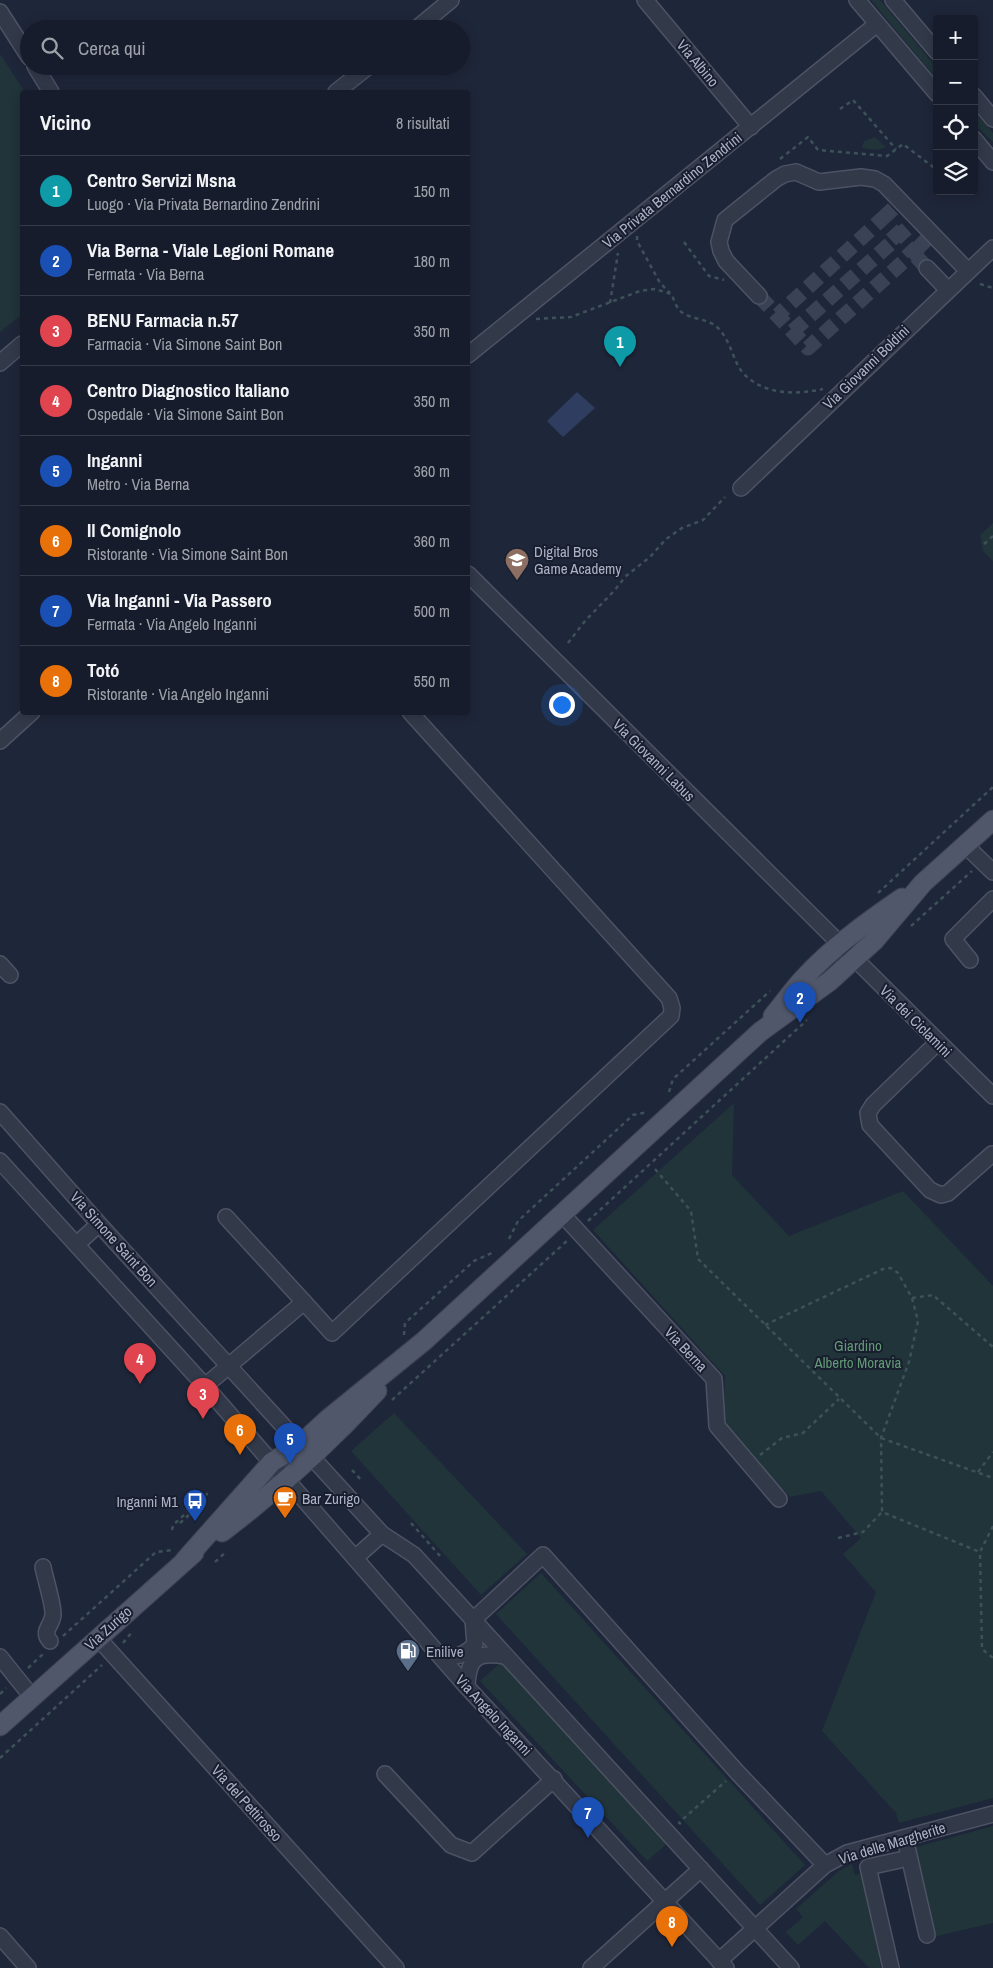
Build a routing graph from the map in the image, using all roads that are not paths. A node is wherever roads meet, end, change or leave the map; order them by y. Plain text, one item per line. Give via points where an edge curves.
1 (451, 0) edge
2 (645, 0) edge
3 (857, 0) edge
4 (893, 0) edge
5 (0, 12) edge
6 (427, 20) edge
7 (877, 24) junction
8 (20, 43) edge
9 (933, 47) edge
10 (41, 75) edge
11 (358, 75) edge
12 (933, 89) edge
13 (50, 90) edge
14 (339, 90) edge
15 (978, 103) edge
16 (993, 119) edge
17 (751, 127) junction
18 (978, 144) edge
19 (993, 162) edge
20 (993, 248) edge
21 (927, 268) tunnel mouth
22 (968, 271) junction
23 (948, 290) junction
24 (759, 296) tunnel mouth
25 (20, 346) edge
26 (470, 354) edge
27 (0, 363) edge
28 (741, 488) dead end
29 (470, 576) edge
30 (29, 715) edge
31 (413, 715) edge
32 (0, 741) edge
33 (993, 820) edge
34 (965, 845) junction
35 (993, 872) edge
36 (923, 883) junction
37 (993, 899) edge
38 (840, 946) junction
39 (854, 960) junction
40 (970, 960) dead end
41 (760, 1032) junction
42 (938, 1042) junction
43 (993, 1096) edge
44 (0, 1112) edge
45 (992, 1154) dead end
46 (0, 1161) edge
47 (562, 1214) junction
48 (226, 1216) dead end
49 (100, 1224) junction
50 (77, 1244) junction
51 (304, 1302) junction
52 (424, 1341) junction
53 (229, 1366) junction
54 (205, 1386) junction
55 (307, 1451) junction
56 (272, 1462) junction
57 (286, 1479) junction
58 (779, 1499) dead end
59 (382, 1534) junction
60 (191, 1553) junction
61 (355, 1558) junction
62 (42, 1567) dead end
63 (473, 1620) junction
64 (98, 1638) junction
65 (52, 1644) road end
66 (505, 1656) junction
67 (0, 1657) edge
68 (441, 1657) junction
69 (467, 1687) junction
70 (32, 1697) junction
71 (0, 1726) edge
72 (384, 1774) dead end
73 (554, 1779) junction
74 (993, 1814) edge
75 (905, 1838) junction
76 (900, 1860) dead end
77 (825, 1865) junction
78 (701, 1869) junction
79 (666, 1901) junction
80 (755, 1928) junction
81 (927, 1935) dead end
82 (0, 1936) edge
83 (723, 1964) edge
84 (28, 1968) edge
85 (396, 1968) edge
86 (591, 1968) edge
87 (791, 1968) edge
88 (891, 1968) edge

1 - 6 street
2 - 17 street, Via Albino
3 - 7 street
4 - 9 street
5 - 8 street
7 - 12 street
7 - 17 street, Via Privata Bernardino Zendrini
10 - 13 street
11 - 14 street
15 - 16 street
17 - 26 street, Via Privata Bernardino Zendrini
18 - 19 street
20 - 22 street, Via Giovanni Boldini
21 - 23 street
22 - 23 street, Via Giovanni Boldini
22 - 24 street via 929,237 884,184 861,177 819,182 796,172 776,179 725,220 720,251
23 - 28 street, Via Giovanni Boldini
25 - 27 street
29 - 38 street, Via Giovanni Labus
30 - 32 street
31 - 51 street via 669,998 671,1016 332,1334
33 - 34 main road
34 - 35 street
34 - 36 main road
36 - 38 main road
36 - 39 main road
37 - 40 street via 953,939
38 - 39 street, Via dei Ciclamini
38 - 41 main road via 803,979
39 - 41 main road via 819,991
39 - 42 street, Via dei Ciclamini
41 - 47 main road
42 - 43 street, Via dei Ciclamini
42 - 45 street via 872,1105 868,1113 870,1124 930,1190 941,1195 948,1193
44 - 49 street, Via Simone Saint Bon
46 - 50 street, Via Simone Saint Bon
47 - 52 main road
47 - 58 street, Via Berna via 714,1378 717,1426
48 - 51 street
49 - 50 street
49 - 53 street, Via Simone Saint Bon
50 - 54 street, Via Simone Saint Bon
51 - 53 street
52 - 55 main road via 351,1420
52 - 55 main road via 328,1418
53 - 54 street
53 - 55 street, Via Simone Saint Bon
54 - 56 street, Via Simone Saint Bon
55 - 56 main road
55 - 57 main road
55 - 59 street
56 - 57 street, Via Simone Saint Bon
56 - 60 main road, Via Zurigo
57 - 60 main road, Via Zurigo via 263,1501
57 - 61 street, Via Angelo Inganni
59 - 61 street
59 - 63 street via 414,1555
60 - 64 main road, Via Zurigo
61 - 68 street, Via Angelo Inganni
62 - 65 street via 53,1615 46,1637
63 - 66 street
63 - 68 street via 475,1644 469,1652 458,1657
63 - 77 street via 544,1555 736,1772
64 - 70 main road, Via Zurigo
64 - 85 street, Via del Pettirosso
66 - 69 street via 487,1653 475,1658 467,1671
66 - 78 street
67 - 70 street
68 - 69 street, Via Angelo Inganni
69 - 73 street, Via Angelo Inganni
70 - 71 main road, Via Zurigo
72 - 73 street via 451,1845 472,1853
73 - 79 street, Via Angelo Inganni
74 - 75 street, Via delle Margherite
75 - 77 street, Via delle Margherite via 847,1854
75 - 81 street
76 - 88 street via 868,1867
77 - 80 street, Via delle Margherite
78 - 79 street
78 - 80 street
79 - 83 street, Via Angelo Inganni
79 - 86 street
80 - 83 street, Via Angelo Inganni
80 - 87 street
82 - 84 street

